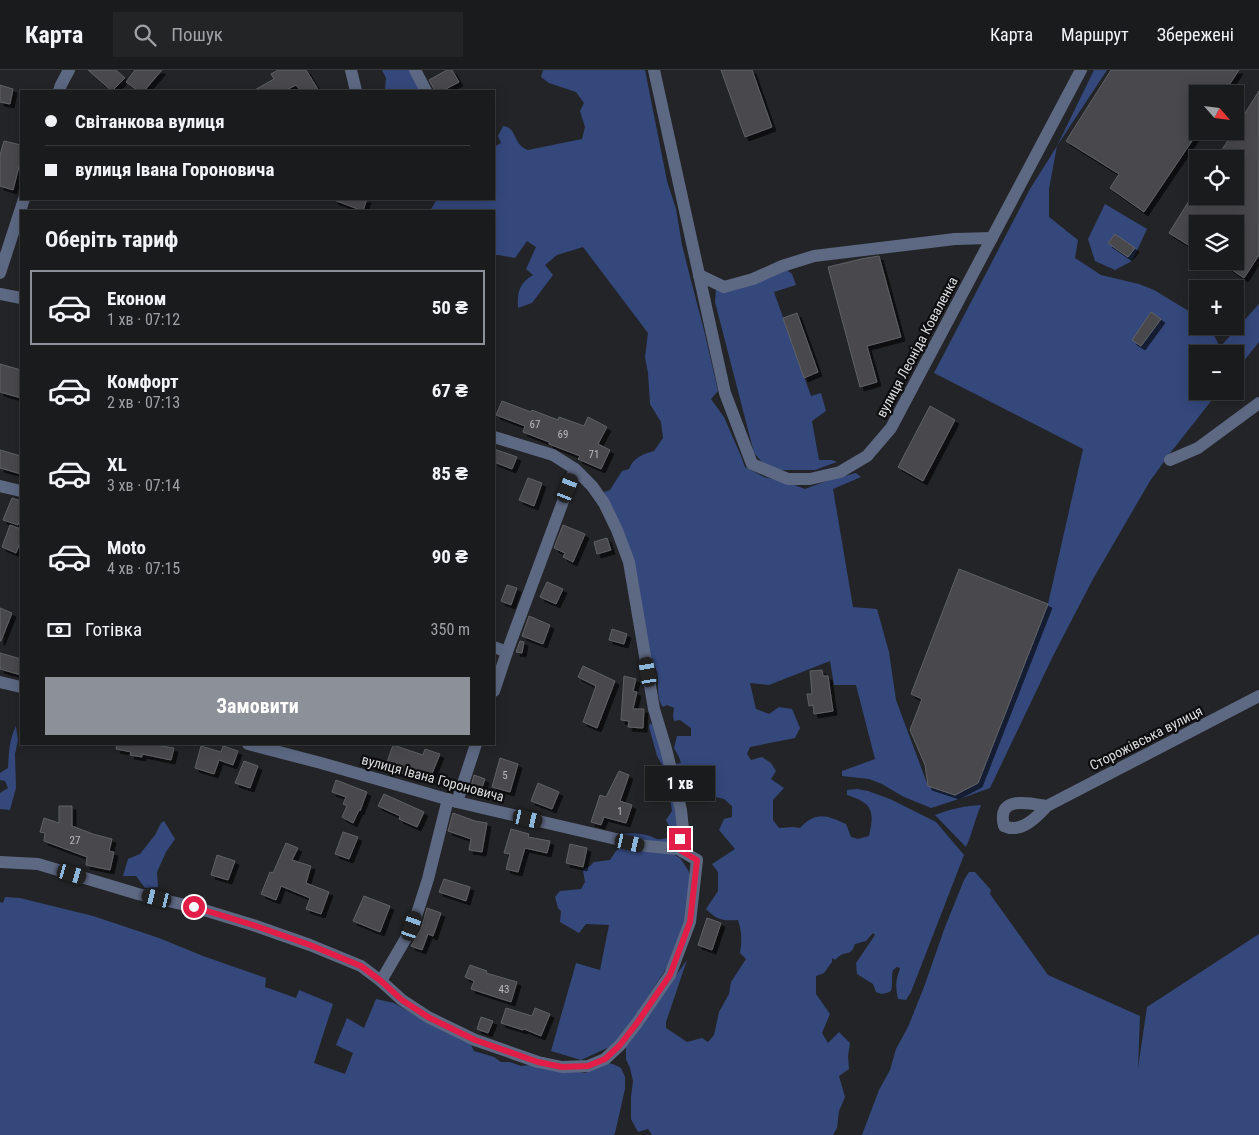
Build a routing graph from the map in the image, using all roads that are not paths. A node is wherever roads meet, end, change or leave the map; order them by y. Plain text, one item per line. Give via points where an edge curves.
1 (69, 70) edge
2 (351, 70) edge
3 (415, 70) edge
4 (654, 70) edge
5 (1082, 70) edge
6 (59, 90) edge
7 (356, 90) edge
8 (425, 90) edge
9 (20, 211) edge
10 (992, 238) junction
11 (0, 273) edge
12 (699, 275) junction
13 (0, 294) edge
14 (20, 298) edge
15 (1259, 403) edge
16 (495, 437) edge
17 (1170, 460) dead end
18 (575, 469) junction
19 (0, 486) edge
20 (20, 491) edge
21 (495, 647) edge
22 (507, 652) junction
23 (0, 682) edge
24 (20, 687) edge
25 (495, 688) edge
26 (1259, 696) edge
27 (252, 745) edge
28 (476, 745) edge
29 (453, 801) junction
30 (1047, 806) dead end
31 (678, 849) junction
32 (0, 862) edge
33 (381, 981) junction

1 - 6 street
2 - 7 street
3 - 8 street
4 - 12 street, вулиця Леоніда Коваленка
5 - 10 street, вулиця Леоніда Коваленка
9 - 11 street
10 - 12 street via 814,256 724,287
10 - 12 street, вулиця Леоніда Коваленка via 891,428 867,456 840,472 810,479 788,480 752,464 725,393
13 - 14 street
15 - 17 street via 1198,448
16 - 18 street via 553,455
18 - 22 street
18 - 31 street via 604,503 629,562 654,708 681,810 683,829
19 - 20 street
21 - 22 street
22 - 25 street
23 - 24 street
26 - 30 street, Сторожівська вулиця
27 - 29 street, вулиця Івана Гороновича
28 - 29 street
29 - 31 street, вулиця Івана Гороновича via 646,846
29 - 33 street via 412,926
31 - 33 street, вулиця Івана Гороновича via 697,860 690,922 670,975 620,1045 605,1059 588,1066 562,1067 508,1052 428,1017
32 - 33 street via 38,864 253,925 361,966

